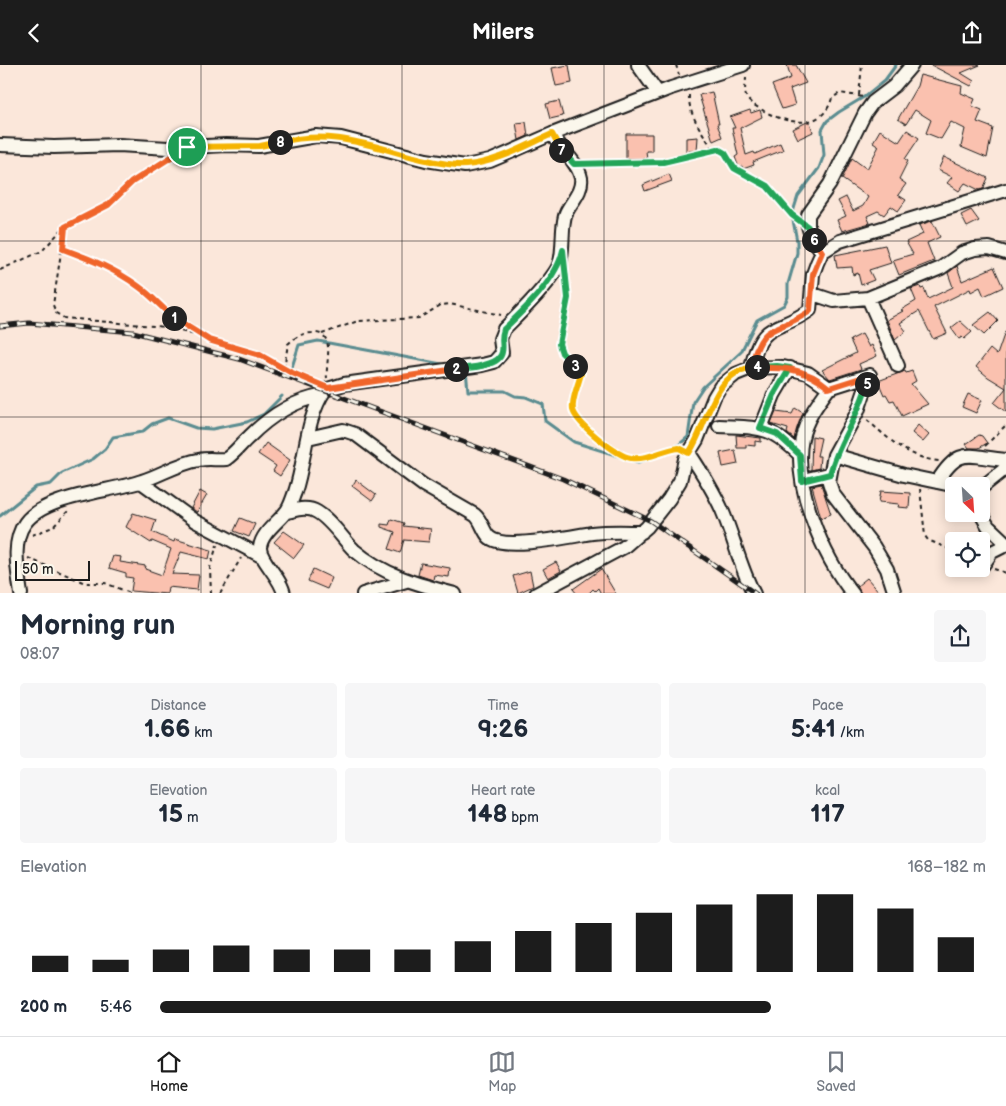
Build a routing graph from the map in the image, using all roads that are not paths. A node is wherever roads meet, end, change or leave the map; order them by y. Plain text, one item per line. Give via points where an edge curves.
1 (638, 65) edge
2 (912, 65) edge
3 (745, 69) edge
4 (658, 93) junction
5 (552, 134) junction
6 (0, 145) edge
7 (1006, 191) edge
8 (822, 252) junction
9 (1006, 253) edge
10 (813, 293) junction
11 (868, 298) junction
12 (898, 366) dead end
13 (751, 368) junction
14 (790, 368) junction
15 (829, 388) junction
16 (327, 390) junction
17 (719, 427) dead end
18 (760, 428) junction
19 (308, 438) junction
20 (689, 453) junction
21 (800, 455) junction
22 (834, 455) junction
23 (1006, 460) edge
24 (1006, 468) edge
25 (830, 474) junction
26 (990, 480) edge
27 (802, 481) junction
28 (141, 482) junction
29 (937, 482) junction
30 (945, 484) edge
31 (287, 512) junction
32 (986, 523) edge
33 (642, 532) junction
34 (1006, 544) edge
35 (990, 555) edge
36 (261, 556) junction
37 (406, 581) junction
38 (21, 593) edge
39 (284, 593) edge
40 (363, 593) edge
41 (455, 593) edge
42 (536, 593) edge
43 (754, 593) edge
44 (853, 593) edge
45 (895, 593) edge

1 - 4 street
2 - 8 street via 894,86 873,102 830,184 808,215 811,236
3 - 4 street via 688,82
4 - 5 street
5 - 6 street via 490,161 465,166 426,160 341,138 316,136 260,146 168,149 119,145
5 - 16 street via 582,181 564,215 560,264 504,329 500,339 502,353 494,362 466,368
7 - 8 street via 840,241
8 - 10 street via 813,274
9 - 11 street via 989,248 962,253 942,268
10 - 11 street via 834,301
10 - 13 street via 810,311 766,333 758,342
11 - 12 street
13 - 14 street
13 - 20 street via 736,374 720,387
14 - 15 street via 808,373
14 - 18 street
15 - 21 street via 810,416 802,436
15 - 22 street via 870,375 858,411
16 - 19 street
16 - 28 street via 300,400 261,426 226,459 192,462
17 - 18 street
18 - 21 street via 777,434
19 - 31 street
19 - 33 street via 343,430 355,434 423,485 475,515 494,540 530,542 593,533
20 - 33 street via 674,491
20 - 43 street via 722,512 742,571
21 - 27 street
22 - 25 street
22 - 29 street
23 - 29 street via 966,455 951,462
24 - 26 street
25 - 27 street
25 - 45 street via 833,494 874,547 887,569
27 - 44 street via 828,557 838,576
28 - 36 street via 176,509
28 - 38 street via 85,495 38,512 26,522 17,545
29 - 30 street
31 - 36 street via 263,538
31 - 37 street via 316,511 359,554
32 - 34 street
33 - 42 street via 624,547
34 - 35 street
36 - 39 street via 275,573
37 - 40 street
37 - 41 street

